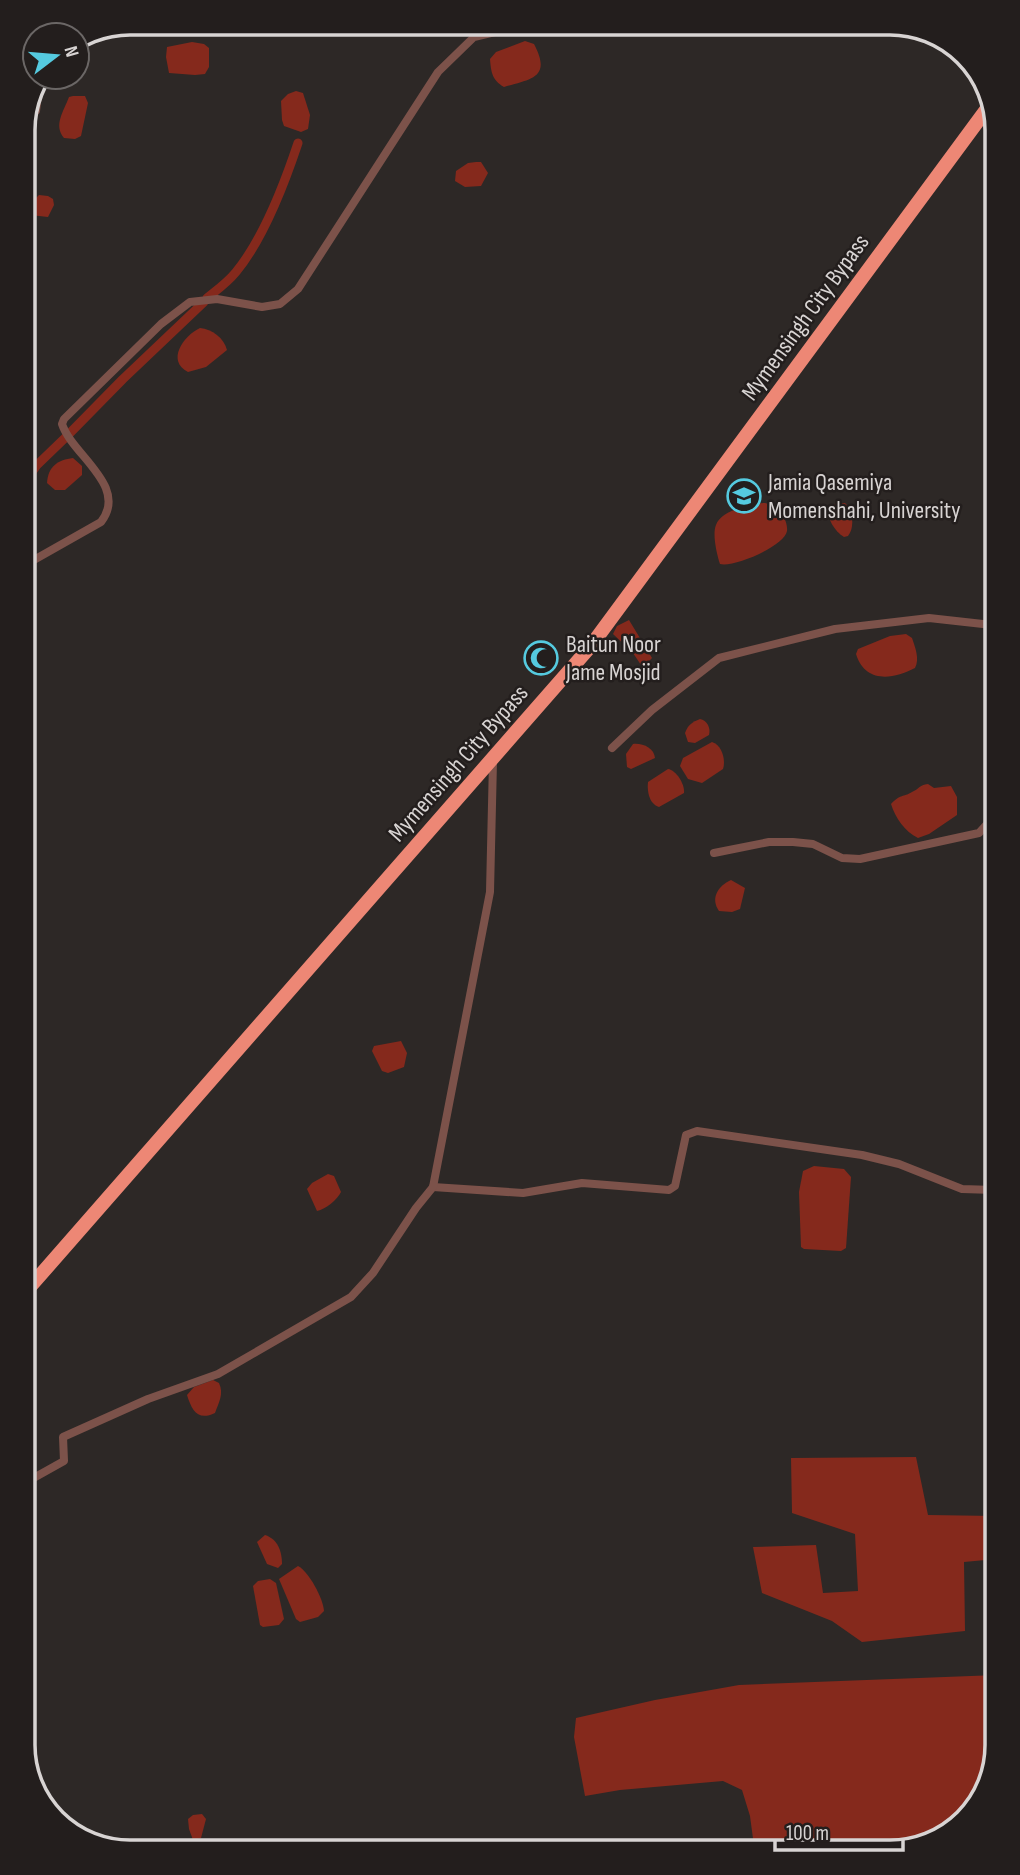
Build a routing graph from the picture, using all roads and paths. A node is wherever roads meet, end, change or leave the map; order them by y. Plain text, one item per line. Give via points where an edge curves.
1 (482, 35) edge
2 (983, 114) edge
3 (35, 559) edge
4 (985, 624) edge
5 (612, 748) dead end
6 (493, 758) junction
7 (985, 826) edge
8 (714, 853) dead end
9 (433, 1187) junction
10 (985, 1190) edge
11 (35, 1281) edge
12 (35, 1477) edge

1 - 3 street via 474,37 438,72 299,289 280,304 262,307 217,299 190,302 161,324 64,419 69,438 102,480 108,513 101,522
2 - 6 highway, Mymensingh City Bypass via 590,647
4 - 5 street via 929,618 835,629 719,658
6 - 9 street via 490,892
6 - 11 highway, Mymensingh City Bypass
7 - 8 street via 979,833 860,859 793,842
9 - 10 street via 523,1193 582,1183 669,1190 675,1186 686,1135 697,1131 862,1155 962,1189
9 - 12 street via 351,1297 218,1374 63,1437 64,1461

